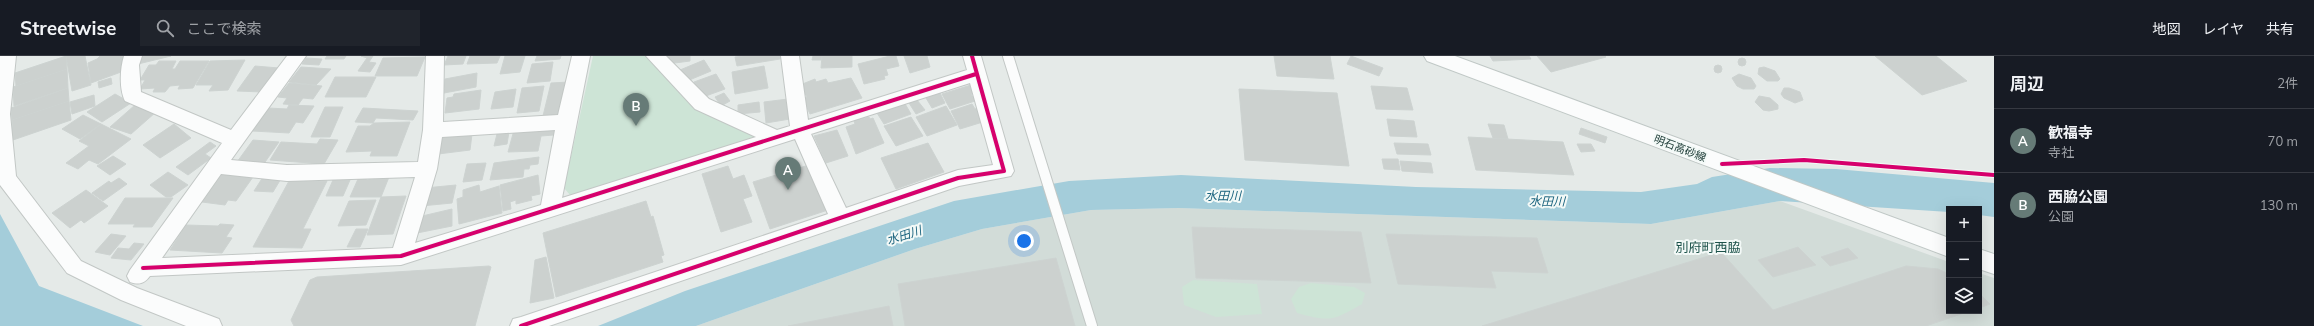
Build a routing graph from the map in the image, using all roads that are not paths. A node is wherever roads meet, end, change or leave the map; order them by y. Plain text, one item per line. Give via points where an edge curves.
1 (7, 56) edge
2 (134, 56) edge
3 (297, 56) edge
4 (436, 56) edge
5 (581, 56) edge
6 (655, 56) edge
7 (790, 56) edge
8 (1008, 56) edge
9 (1434, 56) edge
10 (1457, 60) edge
11 (974, 65) edge
12 (566, 122) junction
13 (433, 130) junction
14 (800, 130) junction
15 (776, 138) junction
16 (234, 140) junction
17 (217, 166) junction
18 (427, 169) junction
19 (550, 210) junction
20 (840, 217) junction
21 (1946, 247) edge
22 (401, 256) junction
23 (1982, 260) edge
24 (1994, 264) edge
25 (143, 268) junction
26 (129, 294) junction
27 (211, 326) edge
28 (520, 326) edge
29 (1092, 326) edge

1 - 26 street via 1,114 6,178 74,268
2 - 16 street via 130,65 132,96
3 - 16 street
4 - 13 street
5 - 12 street
6 - 15 street via 702,104
7 - 14 street
8 - 29 lane
9 - 10 main road, 明石高砂線
10 - 21 main road, 明石高砂線 via 1722,164
11 - 14 street
11 - 20 street via 1004,171 958,178
12 - 13 street
12 - 19 street
13 - 18 street
14 - 15 street
14 - 20 street
15 - 19 street
16 - 17 street
17 - 18 street via 287,173
17 - 25 street
18 - 22 street
19 - 22 street
20 - 28 street
22 - 25 street
23 - 24 main road
25 - 26 street
26 - 27 street

